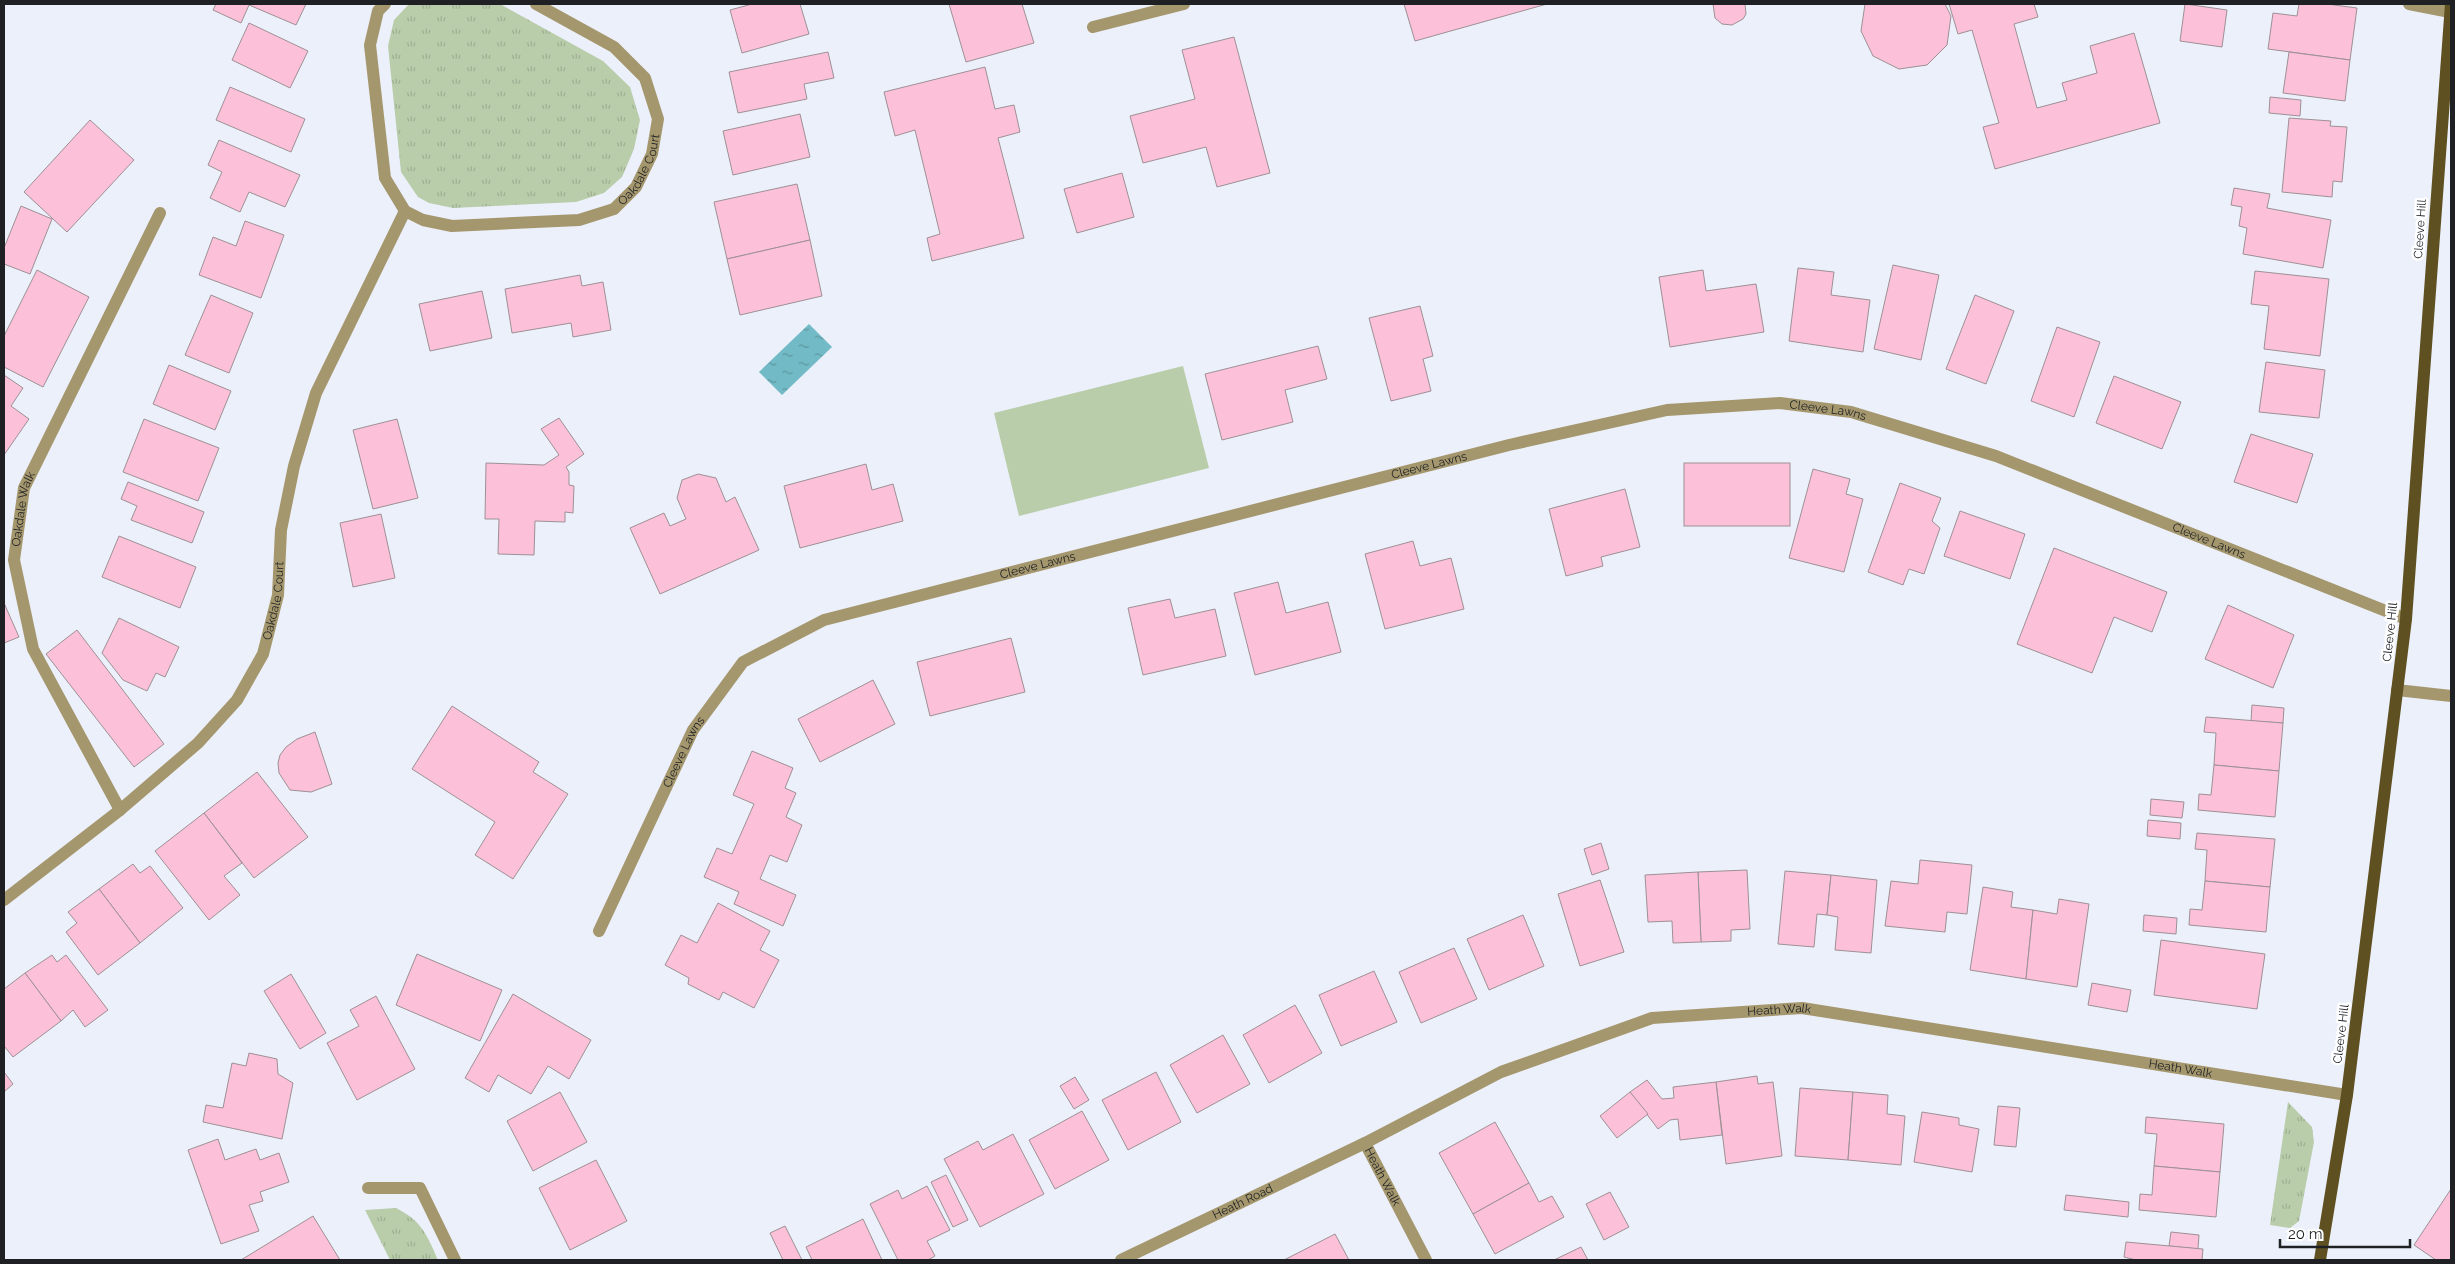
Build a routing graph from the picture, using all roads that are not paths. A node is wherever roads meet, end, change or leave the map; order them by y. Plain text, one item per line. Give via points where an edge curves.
1 (385, 4) edge
2 (536, 4) edge
3 (1184, 4) edge
4 (2409, 4) edge
5 (2450, 8) edge
6 (1093, 27) dead end
7 (405, 211) junction
8 (160, 213) dead end
9 (2406, 619) junction
10 (2397, 690) junction
11 (2451, 696) edge
12 (120, 810) junction
13 (4, 900) edge
14 (599, 931) dead end
15 (2348, 1095) junction
16 (1365, 1143) junction
17 (368, 1188) dead end
18 (456, 1260) edge
19 (1121, 1260) edge
20 (1426, 1260) edge
21 (2320, 1260) edge

1 - 7 street via 378,11 370,45 385,178
2 - 7 street, Oakdale Court via 614,47 645,78 658,119 652,154 636,187 614,209 579,220 452,226 423,220
3 - 6 street
4 - 5 street
5 - 9 main road, Cleeve Hill
7 - 12 street, Oakdale Court via 316,393 292,475 281,530 278,595 263,654 237,700 198,743
8 - 12 street, Oakdale Walk via 24,488 14,560 33,648
9 - 10 main road, Cleeve Hill
9 - 14 street, Cleeve Lawns via 1996,456 1851,412 1780,403 1667,410 1509,445 824,620 743,662 698,722
10 - 11 street
10 - 15 main road, Cleeve Hill
12 - 13 street, Oakdale Court
15 - 16 street, Heath Walk via 1802,1008 1652,1018 1501,1072
15 - 21 main road, Cleeve Hill
16 - 19 street, Heath Road
16 - 20 street, Heath Walk
17 - 18 street via 420,1188

